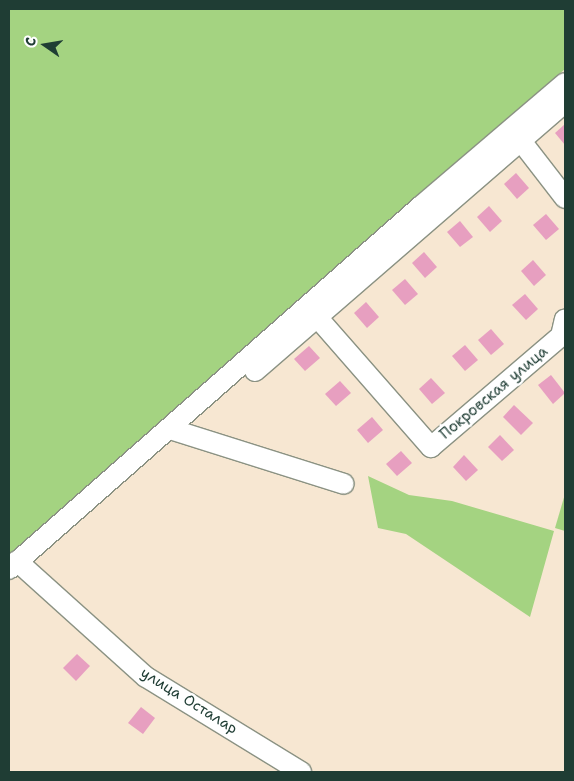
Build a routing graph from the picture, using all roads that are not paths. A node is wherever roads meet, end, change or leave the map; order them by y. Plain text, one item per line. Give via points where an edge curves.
1 (565, 84) edge
2 (565, 102) edge
3 (521, 141) junction
4 (565, 198) edge
5 (317, 316) junction
6 (565, 319) edge
7 (198, 419) dead end
8 (170, 429) junction
9 (344, 484) dead end
10 (13, 565) edge
11 (301, 772) edge

1 - 8 street via 306,306
2 - 3 street
3 - 4 street
3 - 5 street
5 - 6 street, Покровская улица via 431,447 561,336
5 - 7 street
8 - 9 street
8 - 10 street
10 - 11 street, улица Осталар via 146,677

